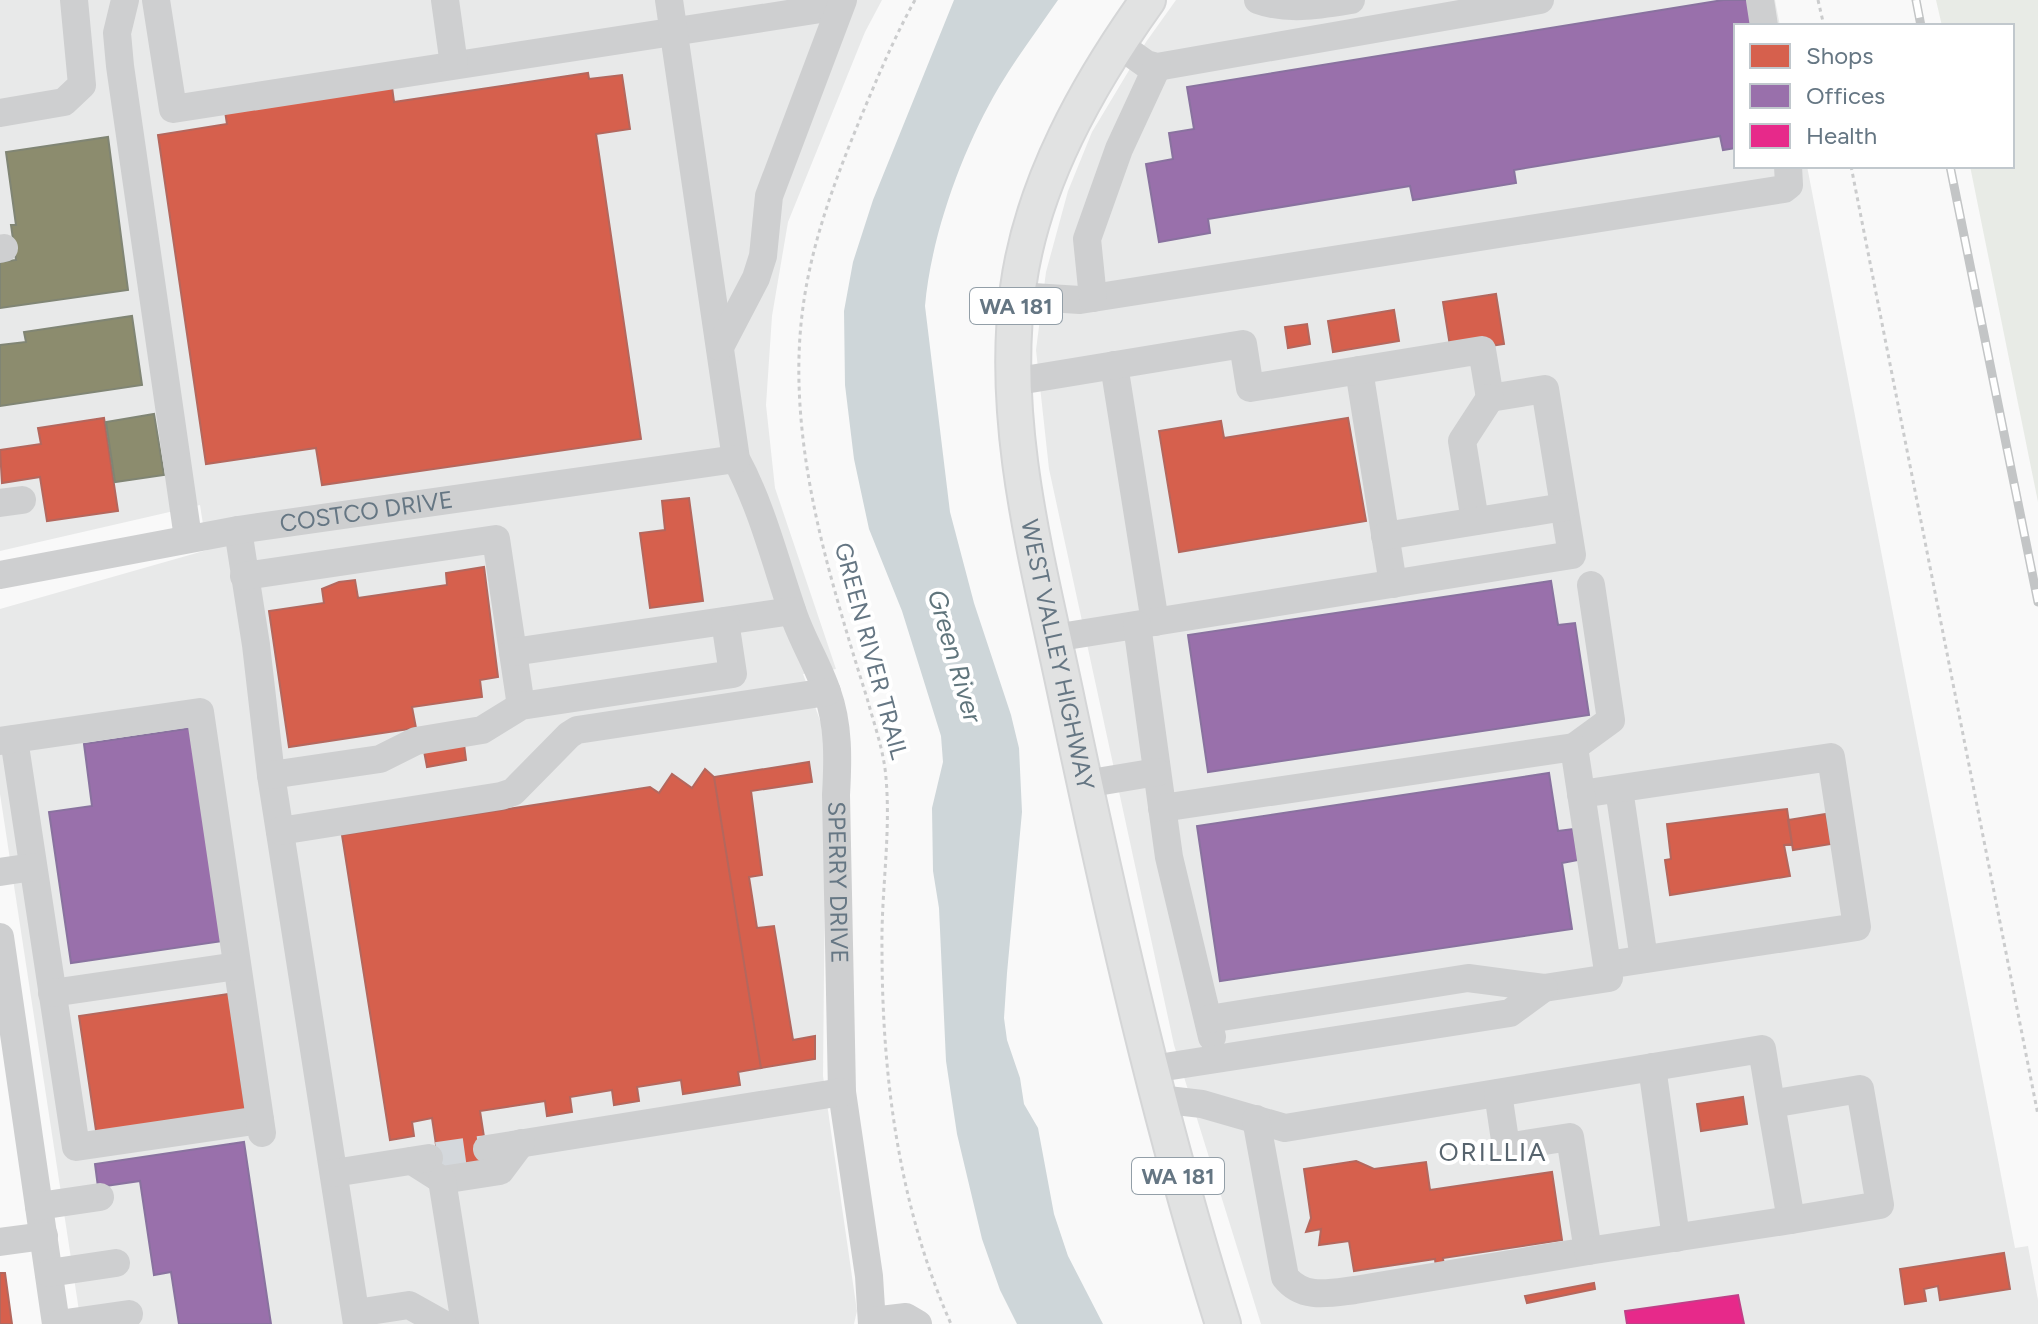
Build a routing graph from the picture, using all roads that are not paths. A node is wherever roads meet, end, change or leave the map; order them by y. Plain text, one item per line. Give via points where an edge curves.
1 (74, 0) edge
2 (125, 0) edge
3 (156, 0) edge
4 (445, 0) edge
5 (669, 0) edge
6 (1148, 0) edge
7 (1258, 0) edge
8 (1351, 0) edge
9 (1540, 0) edge
10 (1760, 0) edge
11 (842, 3) edge
12 (1764, 24) edge
13 (674, 31) junction
14 (1118, 44) junction
15 (446, 66) junction
16 (1157, 67) junction
17 (0, 113) edge
18 (1788, 168) edge
19 (1017, 296) junction
20 (1093, 298) junction
21 (720, 347) junction
22 (1114, 365) junction
23 (1359, 370) junction
24 (1012, 382) junction
25 (1490, 398) junction
26 (736, 459) junction
27 (1564, 507) junction
28 (1475, 521) junction
29 (238, 530) junction
30 (1385, 536) junction
31 (188, 538) junction
32 (0, 575) edge
33 (244, 576) junction
34 (1393, 584) junction
35 (1591, 585) dead end
36 (792, 611) junction
37 (725, 621) junction
38 (1146, 624) junction
39 (1054, 638) junction
40 (513, 652) junction
41 (827, 692) junction
42 (521, 706) junction
43 (7, 740) edge
44 (1574, 747) junction
45 (1157, 772) junction
46 (271, 775) junction
47 (1085, 784) junction
48 (1619, 789) junction
49 (1581, 794) junction
50 (1162, 808) junction
51 (280, 831) junction
52 (33, 867) junction
53 (0, 872) edge
54 (0, 943) edge
55 (1644, 959) junction
56 (1607, 965) junction
57 (237, 966) junction
58 (7, 983) junction
59 (51, 985) junction
60 (1544, 988) junction
61 (1209, 1019) junction
62 (1216, 1059) junction
63 (1652, 1067) junction
64 (1156, 1084) junction
65 (65, 1085) junction
66 (22, 1091) junction
67 (842, 1092) junction
68 (1498, 1093) junction
69 (1771, 1104) junction
70 (1256, 1119) junction
71 (13, 1122) edge
72 (521, 1143) junction
73 (487, 1149) tunnel mouth
74 (430, 1165) junction
75 (334, 1173) junction
76 (100, 1197) dead end
77 (39, 1206) junction
78 (1791, 1220) junction
79 (44, 1236) junction
80 (1676, 1238) junction
81 (0, 1242) edge
82 (1588, 1251) junction
83 (116, 1263) dead end
84 (49, 1273) junction
85 (129, 1314) dead end
86 (357, 1318) edge
87 (98, 1321) edge
88 (872, 1323) edge
89 (58, 1324) edge
90 (443, 1324) edge
91 (465, 1324) edge
92 (918, 1324) edge
93 (1223, 1324) edge

1 - 17 street via 82,85 64,102
2 - 31 street via 117,33 120,66
3 - 15 street via 173,109
4 - 15 street
5 - 13 street, SPERRY DRIVE
6 - 14 main road, WEST VALLEY HIGHWAY / WA 181
7 - 8 street via 1287,7
9 - 16 street
10 - 12 street
11 - 13 street
11 - 21 street via 769,196 756,278
13 - 15 street
13 - 21 street, SPERRY DRIVE
14 - 16 street
14 - 19 main road, WEST VALLEY HIGHWAY / WA 181 via 1054,165 1027,241
16 - 20 street via 1119,149 1087,239
18 - 20 street via 1789,185 1784,189
19 - 20 street
19 - 24 main road, WEST VALLEY HIGHWAY / WA 181
21 - 26 street, SPERRY DRIVE
22 - 23 street via 1243,344 1250,388
22 - 24 street
22 - 38 street
23 - 25 street via 1482,350
23 - 30 street
24 - 39 main road, WEST VALLEY HIGHWAY / WA 181 via 1024,485
25 - 27 street via 1545,389
25 - 28 street via 1462,441
26 - 29 street, COSTCO DRIVE
26 - 36 street, SPERRY DRIVE via 752,488
27 - 28 street
27 - 34 street via 1572,555
28 - 30 street
29 - 31 street, COSTCO DRIVE
29 - 33 street
30 - 34 street
31 - 32 street, COSTCO DRIVE
33 - 40 street via 496,539
33 - 46 street
34 - 38 street
35 - 44 street via 1611,720
36 - 37 street
36 - 41 street, SPERRY DRIVE
37 - 40 street
37 - 42 street via 733,674
38 - 39 street
38 - 45 street
39 - 47 main road, WEST VALLEY HIGHWAY / WA 181
40 - 42 street
41 - 51 street via 577,730 513,792
41 - 67 street, SPERRY DRIVE via 838,749
42 - 46 street via 482,730 416,741 380,759
43 - 52 street
43 - 57 street via 200,712
44 - 49 street
44 - 50 street
45 - 47 street
45 - 50 street
46 - 51 street
47 - 64 main road, WEST VALLEY HIGHWAY / WA 181
48 - 49 street
48 - 55 street
48 - 55 street via 1831,757 1857,927
49 - 56 street
50 - 61 street
51 - 75 street
52 - 53 street
52 - 59 street
54 - 58 street
55 - 56 street
56 - 60 street via 1609,978
57 - 59 street
57 - 65 street via 261,1126 76,1147
58 - 59 street
58 - 66 street
59 - 65 street
60 - 61 street via 1468,978
60 - 62 street via 1510,1013
61 - 62 street
62 - 64 street
63 - 68 street
63 - 69 street via 1762,1049
63 - 80 street
64 - 70 street
64 - 93 main road, WEST VALLEY HIGHWAY / WA 181 via 1186,1209
65 - 66 street
66 - 71 street
67 - 72 street
67 - 88 street, SPERRY DRIVE
68 - 70 street via 1285,1128
68 - 82 street via 1506,1147 1570,1137
69 - 78 street
69 - 78 street via 1860,1089 1880,1205
70 - 82 street via 1285,1277 1304,1291 1344,1291
71 - 77 street
72 - 73 street
72 - 74 street via 500,1171
74 - 75 street
74 - 91 street
75 - 86 street
76 - 77 street
77 - 79 street
78 - 80 street
79 - 81 street
79 - 84 street
80 - 82 street
83 - 84 street
84 - 89 street
85 - 87 street
86 - 90 street via 409,1305
87 - 89 street
88 - 92 street via 906,1317

